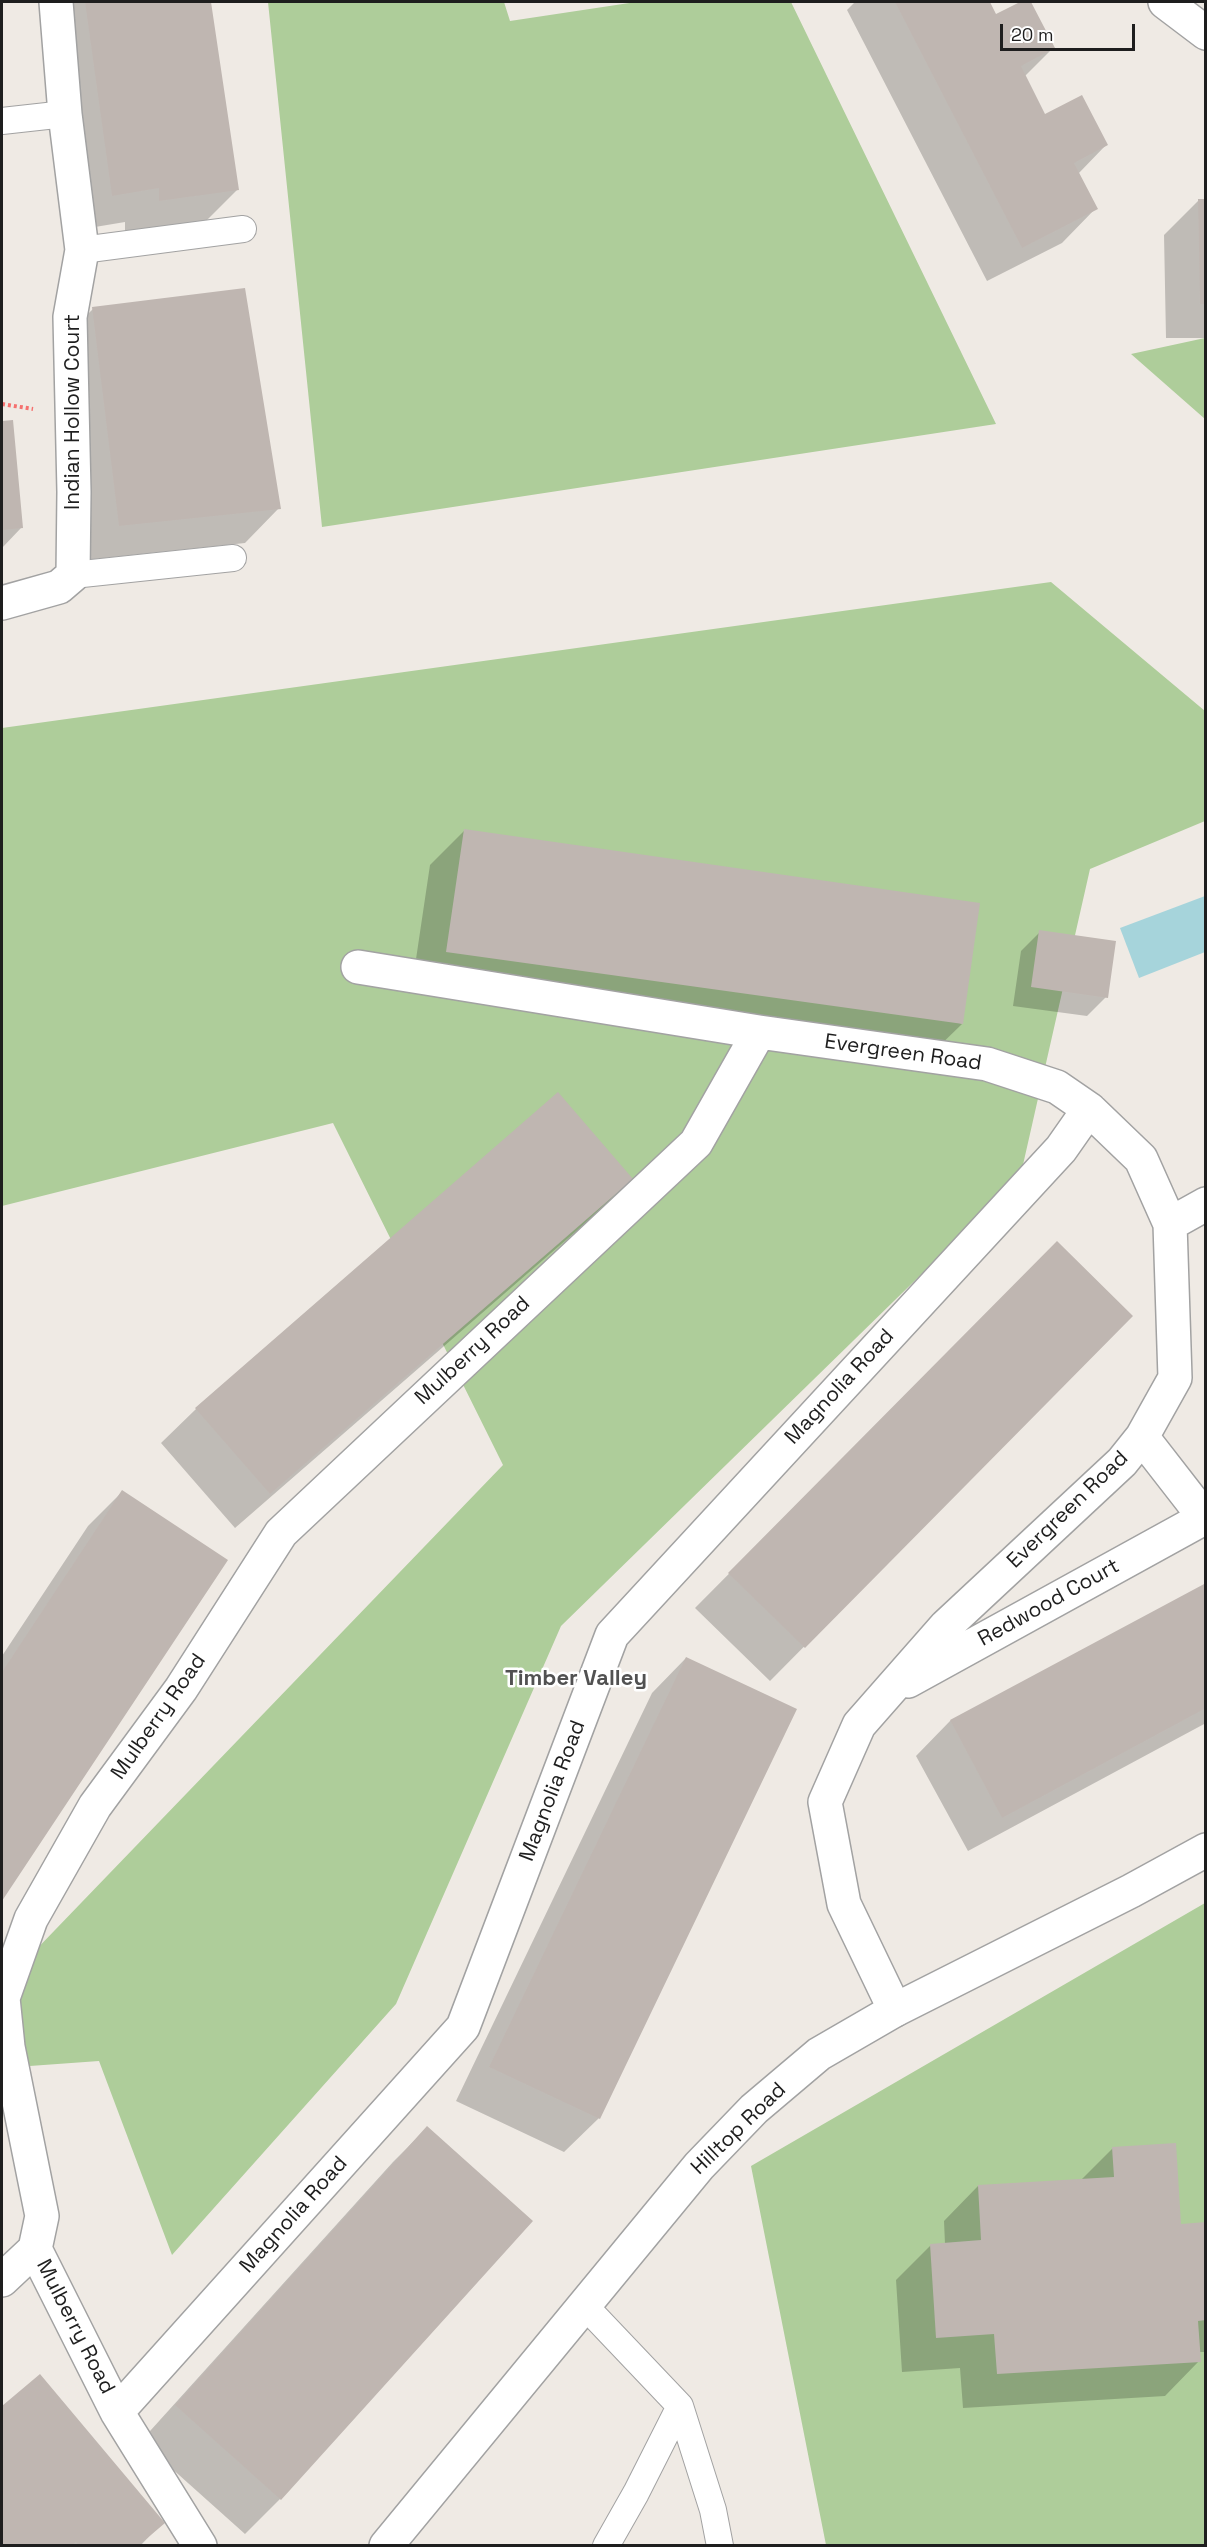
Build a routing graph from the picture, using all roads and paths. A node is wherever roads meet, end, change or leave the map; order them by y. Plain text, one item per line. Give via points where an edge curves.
1 (56, 2) edge
2 (1165, 2) edge
3 (1206, 33) edge
4 (65, 114) junction
5 (2, 121) edge
6 (243, 229) dead end
7 (82, 250) junction
8 (233, 558) dead end
9 (73, 576) junction
10 (2, 603) edge
11 (358, 967) dead end
12 (759, 1032) junction
13 (1089, 1109) junction
14 (1206, 1204) edge
15 (1170, 1224) junction
16 (1142, 1437) junction
17 (1205, 1518) edge
18 (893, 1689) junction
19 (1206, 1850) edge
20 (895, 2010) junction
21 (36, 2249) junction
22 (2, 2280) edge
23 (584, 2305) junction
24 (680, 2406) junction
25 (117, 2412) junction
26 (200, 2546) edge
27 (386, 2546) edge
28 (606, 2546) edge
29 (720, 2546) edge

1 - 4 street, Indian Hollow Court
2 - 3 street
4 - 5 lane
4 - 7 street, Indian Hollow Court
6 - 7 lane
7 - 9 street, Indian Hollow Court via 70,317
8 - 9 lane
9 - 10 street via 59,587
11 - 12 street, Evergreen Road
12 - 13 street, Evergreen Road via 987,1064 1057,1087
12 - 21 street, Mulberry Road via 696,1143 281,1533 181,1689 95,1806 31,1919 3,1998 8,2047 42,2216
13 - 15 street, Evergreen Road via 1141,1159
13 - 25 street, Magnolia Road via 1061,1149 612,1635 463,2027
14 - 15 street
15 - 16 street, Evergreen Road via 1175,1378
16 - 17 street
16 - 18 street, Evergreen Road via 1122,1462 946,1626
17 - 18 street, Redwood Court
18 - 20 street, Evergreen Road via 859,1725 825,1802 844,1904
19 - 20 street, Hilltop Road
20 - 23 street, Hilltop Road via 819,2054 754,2109 699,2166
21 - 22 street
21 - 25 street, Mulberry Road
23 - 24 lane
23 - 27 street, Hilltop Road
24 - 28 lane
24 - 29 lane via 713,2510
25 - 26 street, Mulberry Road

